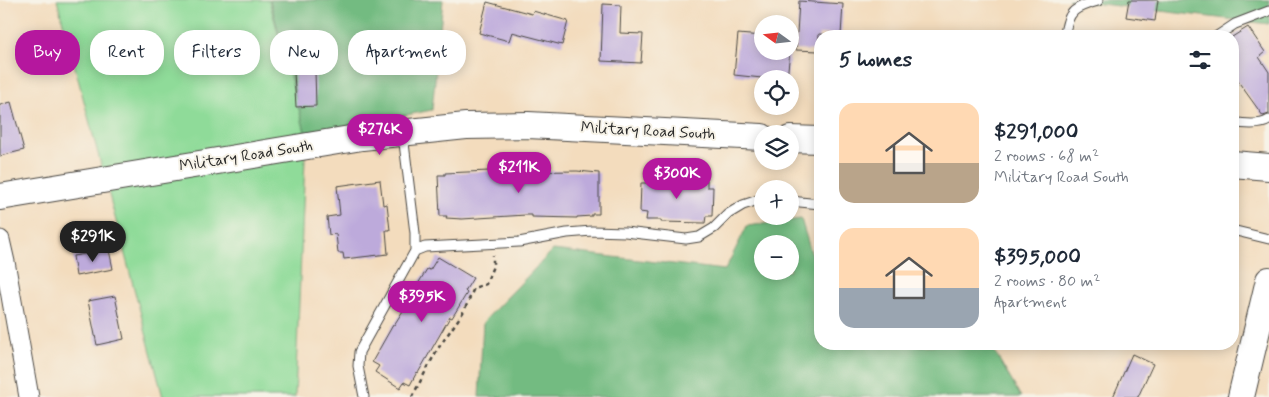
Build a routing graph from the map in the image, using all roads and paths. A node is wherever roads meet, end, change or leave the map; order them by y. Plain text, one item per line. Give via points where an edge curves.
1 (1098, 0) edge
2 (1269, 11) edge
3 (1066, 30) edge
4 (1226, 30) edge
5 (1269, 120) edge
6 (1239, 124) edge
7 (403, 132) junction
8 (754, 137) edge
9 (799, 139) edge
10 (814, 140) edge
11 (1239, 164) edge
12 (1269, 166) edge
13 (0, 197) edge
14 (754, 201) edge
15 (799, 202) edge
16 (814, 203) edge
17 (1239, 232) edge
18 (1269, 239) edge
19 (0, 240) edge
20 (493, 244) junction
21 (415, 251) junction
22 (1269, 280) edge
23 (29, 397) edge
24 (364, 397) edge
25 (412, 397) edge
26 (1241, 397) edge

1 - 3 lane via 1072,11
2 - 4 lane
5 - 6 lane
7 - 8 main road, Military Road South via 520,125
7 - 13 main road, Military Road South
7 - 21 lane
9 - 10 main road
11 - 12 main road
14 - 20 lane via 728,214 699,237 686,239 592,231
15 - 16 lane
17 - 18 lane
19 - 23 street
20 - 21 lane via 425,247
20 - 25 path via 493,266 486,284 474,288 464,311
21 - 24 lane via 359,352 358,366
22 - 26 main road

